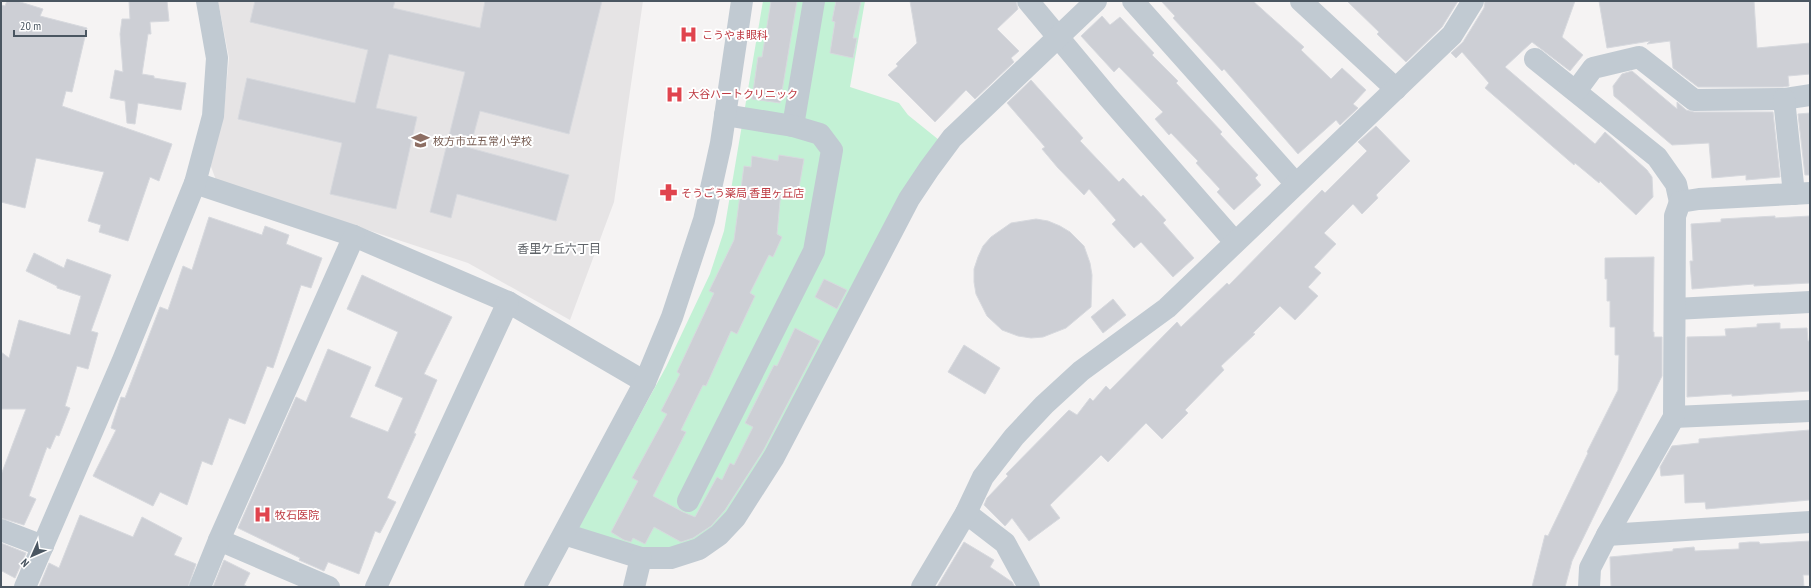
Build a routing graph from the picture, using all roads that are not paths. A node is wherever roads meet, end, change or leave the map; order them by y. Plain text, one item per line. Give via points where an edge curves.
1 (206, 1) edge
2 (742, 1) edge
3 (814, 1) edge
4 (1028, 1) edge
5 (1096, 1) edge
6 (1133, 1) edge
7 (1301, 1) edge
8 (1473, 1) edge
9 (1058, 38) junction
10 (1535, 59) dead end
11 (1396, 89) junction
12 (1576, 91) junction
13 (1810, 95) edge
14 (1784, 98) junction
15 (725, 115) junction
16 (793, 126) junction
17 (195, 183) junction
18 (1296, 184) junction
19 (1802, 193) edge
20 (1680, 202) junction
21 (354, 236) junction
22 (1235, 242) junction
23 (508, 302) junction
24 (1810, 302) edge
25 (1674, 309) junction
26 (645, 382) junction
27 (1810, 411) edge
28 (1674, 418) junction
29 (688, 501) dead end
30 (966, 513) junction
31 (1810, 522) edge
32 (1, 530) edge
33 (564, 534) junction
34 (1607, 535) junction
35 (219, 540) junction
36 (43, 546) junction
37 (641, 558) junction
38 (25, 587) edge
39 (200, 587) edge
40 (329, 587) edge
41 (376, 587) edge
42 (535, 587) edge
43 (634, 587) edge
44 (922, 587) edge
45 (1029, 587) edge
46 (1589, 587) edge

1 - 17 street via 217,58 213,116
2 - 15 street
3 - 16 street
4 - 9 street
5 - 9 street
6 - 18 street
7 - 11 street
8 - 11 street via 1452,35
9 - 22 street
9 - 37 street via 952,138 929,168 906,205 774,457 735,518 719,535 699,549 671,558
10 - 12 street
11 - 18 street
12 - 14 street via 1593,68 1639,57 1694,100
12 - 20 street via 1657,157 1676,184
13 - 14 street
14 - 19 street
15 - 16 street
15 - 26 street via 704,220 672,317
16 - 29 street via 820,134 832,150 814,250
17 - 21 street
17 - 36 street
18 - 22 street
19 - 20 street
20 - 25 street via 1675,216
21 - 23 street
21 - 35 street
22 - 30 street via 1167,308 1081,371 1044,405 1014,437 983,477
23 - 26 street
23 - 41 street
24 - 25 street
25 - 28 street
26 - 33 street
27 - 28 street
28 - 34 street
30 - 44 street
30 - 45 street via 1005,543
31 - 34 street
32 - 36 street
33 - 37 street
33 - 42 street
34 - 46 street via 1590,568
35 - 39 street
35 - 40 street
36 - 38 street
37 - 43 street

